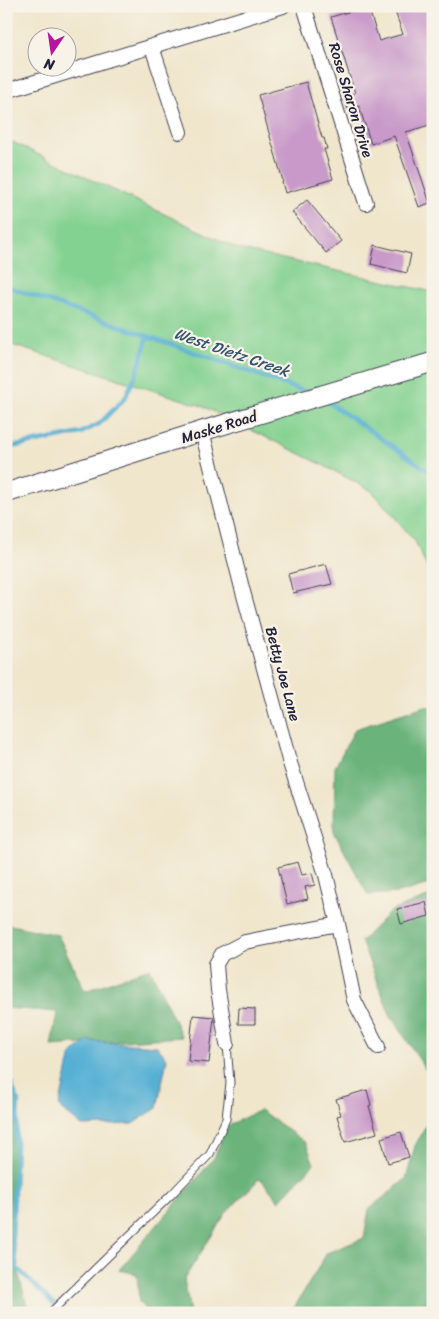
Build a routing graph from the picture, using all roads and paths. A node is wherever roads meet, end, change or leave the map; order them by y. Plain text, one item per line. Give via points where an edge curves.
1 (283, 6) edge
2 (304, 6) edge
3 (152, 47) junction
4 (6, 92) edge
5 (180, 132) dead end
6 (366, 203) dead end
7 (433, 362) edge
8 (202, 431) junction
9 (6, 493) edge
10 (338, 924) junction
11 (227, 1044) joint
12 (378, 1047) dead end
13 (50, 1313) edge

1 - 3 street
2 - 6 street, Rose Sharon Drive
3 - 4 street
3 - 5 street
7 - 8 street, Maske Road
8 - 9 street, Maske Road
8 - 10 street, Betty Joe Lane via 242,588
10 - 11 street via 245,942 222,954 216,964
10 - 12 street, Betty Joe Lane via 354,1000
11 - 13 lane via 230,1082 226,1119 210,1154

